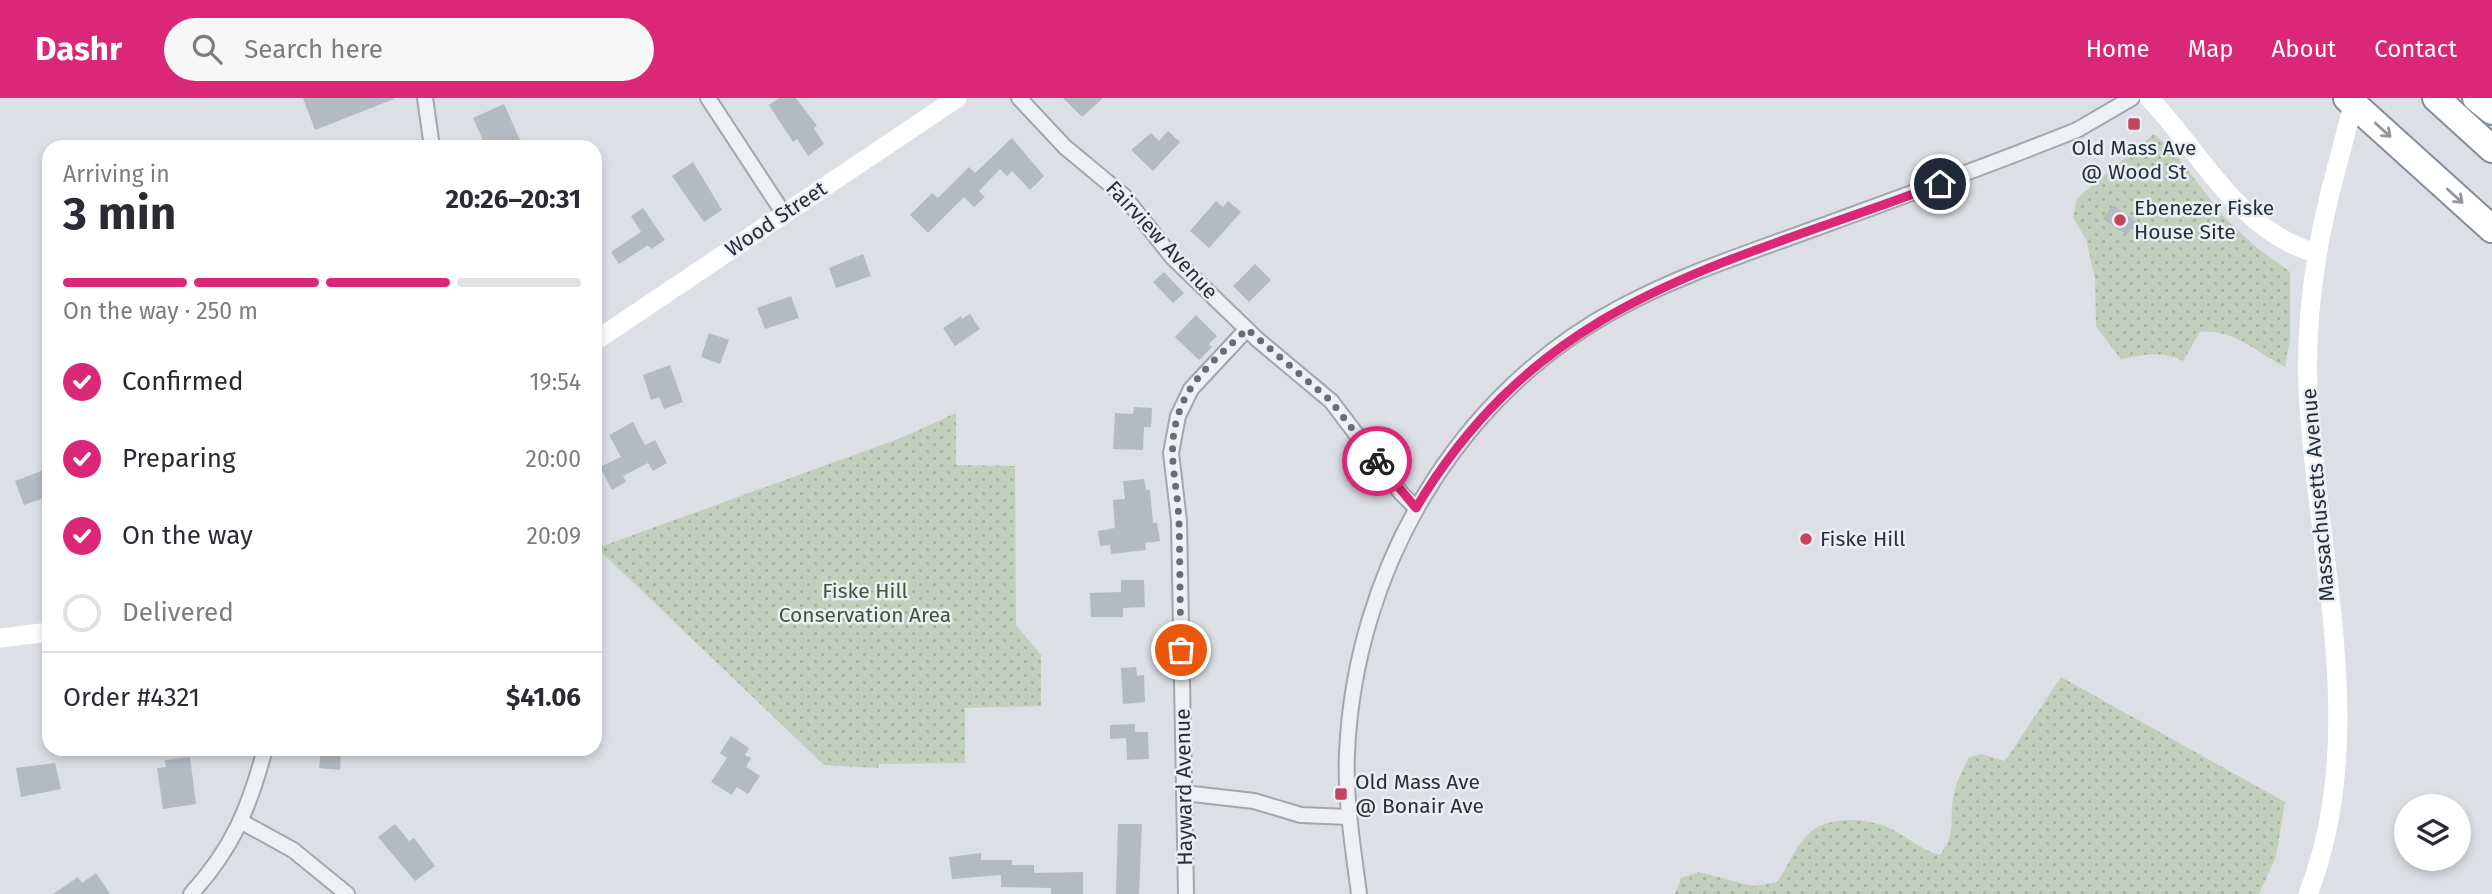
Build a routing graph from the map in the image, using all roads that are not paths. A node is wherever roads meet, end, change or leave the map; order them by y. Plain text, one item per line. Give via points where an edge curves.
1 (425, 98) edge
2 (708, 98) edge
3 (957, 98) edge
4 (1019, 98) edge
5 (2132, 98) edge
6 (2149, 98) edge
7 (2347, 98) edge
8 (2356, 98) edge
9 (2436, 98) edge
10 (2476, 98) edge
11 (2492, 111) edge
12 (431, 140) edge
13 (2492, 149) edge
14 (784, 214) junction
15 (2492, 229) edge
16 (2316, 253) junction
17 (1247, 329) junction
18 (602, 336) edge
19 (1416, 508) junction
20 (42, 633) edge
21 (0, 638) edge
22 (263, 756) edge
23 (1184, 793) junction
24 (1349, 817) junction
25 (242, 822) junction
26 (191, 894) edge
27 (347, 894) edge
28 (1186, 894) edge
29 (1359, 894) edge
30 (2308, 894) edge

1 - 12 street
2 - 14 street
3 - 14 main road, Wood Street
4 - 17 street, Fairview Avenue via 1065,147 1124,196 1172,257
5 - 19 street via 2077,130 1704,270 1604,316 1548,355 1498,400 1460,443
6 - 16 main road via 2243,209 2275,234
7 -> 15 highway
8 - 16 main road, Massachusetts Avenue, bridge
9 - 13 highway
10 - 11 highway
14 - 18 main road, Wood Street
16 - 30 main road, Massachusetts Avenue via 2308,325 2308,390 2334,657 2337,757 2324,842
17 - 19 street, Fairview Avenue via 1331,401
17 - 23 street, Hayward Avenue via 1191,389 1178,416 1172,446 1179,521
19 - 24 street via 1381,582 1362,642 1348,739
20 - 21 main road
22 - 25 street
23 - 24 street via 1254,801 1301,815
23 - 28 street, Hayward Avenue
24 - 29 street
25 - 26 street
25 - 27 street via 293,850

